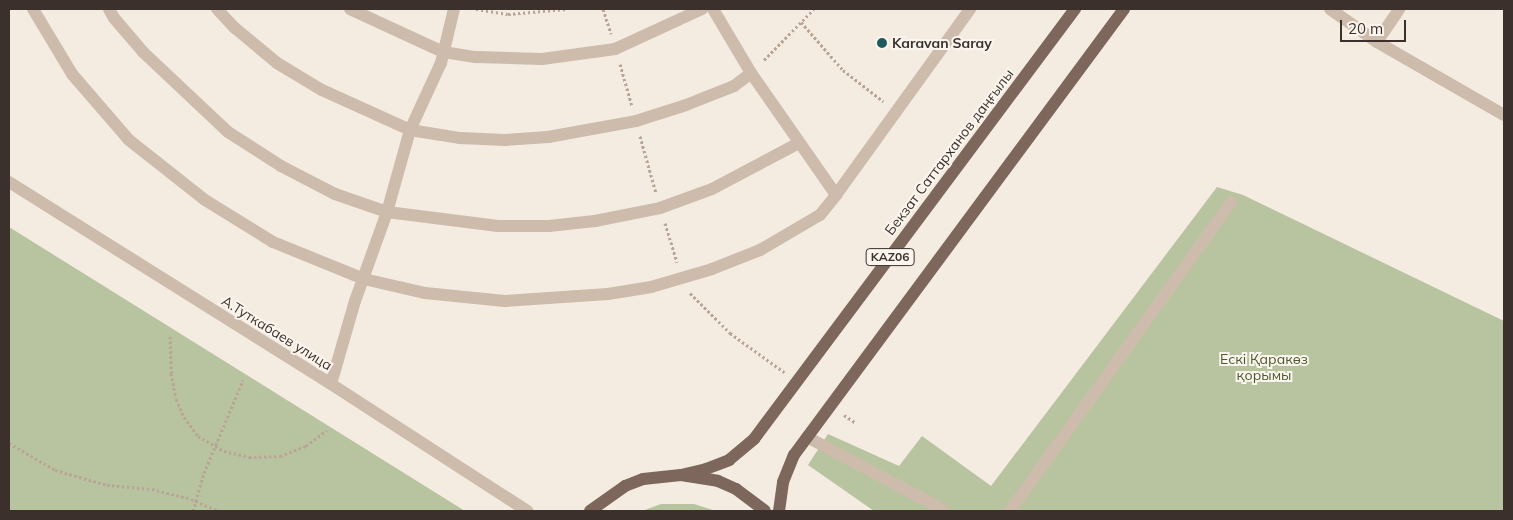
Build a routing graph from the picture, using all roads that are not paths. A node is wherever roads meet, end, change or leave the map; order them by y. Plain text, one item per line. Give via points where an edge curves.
1 (33, 9) edge
2 (109, 9) edge
3 (216, 9) edge
4 (350, 9) edge
5 (454, 9) edge
6 (702, 9) edge
7 (713, 9) edge
8 (970, 9) edge
9 (1075, 9) edge
10 (1124, 9) edge
11 (1330, 9) edge
12 (1399, 9) edge
13 (1377, 42) junction
14 (444, 52) junction
15 (751, 73) junction
16 (1504, 115) edge
17 (410, 130) junction
18 (799, 143) junction
19 (9, 182) edge
20 (836, 195) junction
21 (1230, 202) dead end
22 (388, 212) junction
23 (364, 279) junction
24 (331, 384) junction
25 (807, 437) junction
26 (681, 475) junction
27 (943, 510) edge
28 (527, 511) edge
29 (590, 511) edge
30 (765, 511) edge
31 (779, 511) edge
32 (1010, 511) edge

1 - 23 street via 72,74 130,140 205,200 273,242
2 - 22 street via 144,52 228,132 281,166 335,194
3 - 17 street via 277,63 322,90
4 - 14 street
5 - 14 street
6 - 14 street via 615,49 542,59 476,57
7 - 15 street
8 - 20 street
9 - 26 main road, Бекзат Саттарханов даңғылы / KАZ06 via 754,439 729,460
10 - 25 main road, KАZ06
11 - 13 street
12 - 13 street
13 - 16 street
14 - 17 street
15 - 17 street via 734,86 686,105 636,121 548,138 460,138
15 - 18 street
17 - 22 street
18 - 20 street
18 - 22 street via 712,189 660,208 595,221 489,226
19 - 24 street, А.Туткабаев улица
20 - 23 street via 820,215 760,250 712,270 651,287 608,294 505,301 425,292
21 - 32 street
22 - 23 street
23 - 24 street
24 - 28 street, А.Туткабаев улица
25 - 27 street
25 - 31 main road, KАZ06 via 794,455 782,482
26 - 29 main road, KАZ06 via 643,479 625,486
26 - 30 main road, KАZ06 via 736,489

